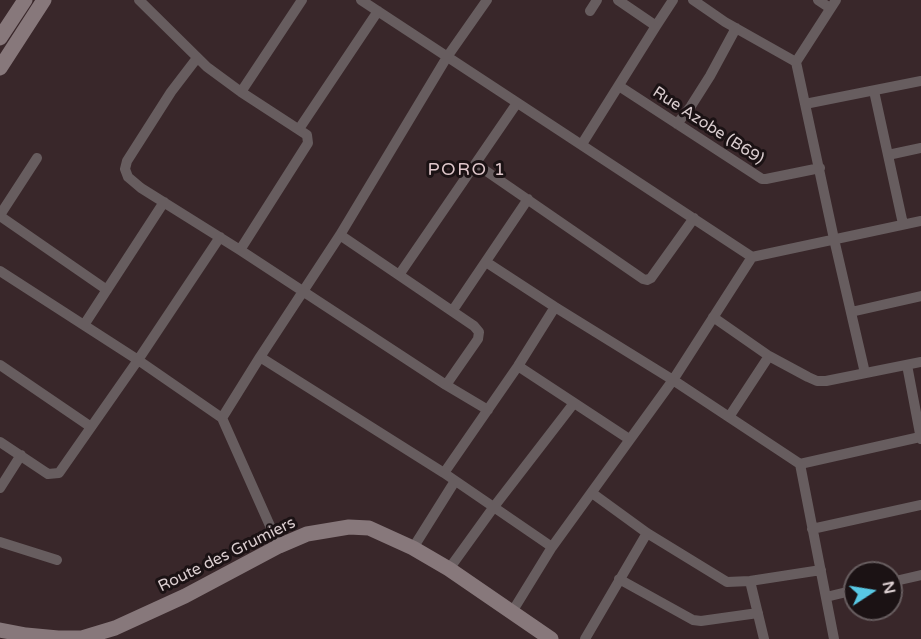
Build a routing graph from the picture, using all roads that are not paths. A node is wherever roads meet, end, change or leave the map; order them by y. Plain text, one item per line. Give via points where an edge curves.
1 (25, 0) edge
2 (44, 0) edge
3 (139, 0) edge
4 (302, 0) edge
5 (361, 0) edge
6 (487, 0) edge
7 (597, 0) edge
8 (618, 0) edge
9 (673, 0) edge
10 (693, 0) edge
11 (818, 0) edge
12 (833, 4) edge
13 (378, 11) junction
14 (590, 12) dead end
15 (656, 26) junction
16 (736, 28) junction
17 (0, 38) edge
18 (447, 57) junction
19 (197, 58) junction
20 (796, 62) junction
21 (0, 68) edge
22 (921, 81) edge
23 (619, 86) junction
24 (874, 91) junction
25 (241, 92) junction
26 (517, 103) junction
27 (805, 104) junction
28 (677, 124) junction
29 (299, 129) junction
30 (582, 144) junction
31 (921, 148) edge
32 (888, 155) junction
33 (37, 158) dead end
34 (476, 164) junction
35 (820, 168) junction
36 (528, 199) junction
37 (164, 202) junction
38 (0, 215) edge
39 (694, 218) junction
40 (921, 220) edge
41 (903, 224) junction
42 (340, 235) junction
43 (220, 237) junction
44 (834, 239) junction
45 (240, 250) junction
46 (752, 257) junction
47 (486, 262) junction
48 (0, 271) edge
49 (399, 275) junction
50 (107, 290) junction
51 (303, 292) junction
52 (921, 296) edge
53 (555, 308) junction
54 (453, 310) junction
55 (851, 312) junction
56 (713, 317) junction
57 (84, 325) junction
58 (769, 356) junction
59 (260, 357) junction
60 (138, 360) junction
61 (921, 362) edge
62 (0, 365) edge
63 (907, 365) junction
64 (518, 366) junction
65 (865, 373) junction
66 (673, 380) junction
67 (446, 385) junction
68 (574, 403) junction
69 (488, 410) junction
70 (729, 417) junction
71 (222, 418) junction
72 (91, 427) junction
73 (921, 438) edge
74 (629, 440) junction
75 (0, 442) edge
76 (21, 455) junction
77 (800, 464) junction
78 (444, 473) junction
79 (455, 481) junction
80 (0, 488) edge
81 (592, 493) junction
82 (921, 505) edge
83 (493, 508) junction
84 (812, 529) junction
85 (647, 533) junction
86 (0, 542) edge
87 (279, 546) junction
88 (552, 547) junction
89 (413, 548) junction
90 (57, 560) dead end
91 (449, 569) junction
92 (821, 570) junction
93 (921, 575) edge
94 (620, 579) junction
95 (903, 579) edge
96 (750, 581) junction
97 (843, 593) edge
98 (826, 597) junction
99 (512, 612) junction
100 (758, 613) junction
101 (0, 630) edge
102 (551, 639) edge
103 (585, 639) edge
104 (764, 639) edge
105 (834, 639) edge

1 - 17 main road
2 - 21 main road
3 - 19 street
4 - 25 street
5 - 13 street
6 - 18 street
7 - 14 street
8 - 15 street
9 - 15 street
10 - 16 street
11 - 12 street
12 - 20 street
13 - 18 street
13 - 29 street
15 - 23 street
16 - 20 street
16 - 28 street
18 - 26 street
18 - 42 street
19 - 25 street
19 - 37 street via 171,92 125,169 128,177
20 - 27 street
22 - 24 street
23 - 28 street, Rue Azobe (B69)
23 - 30 street
24 - 27 street
24 - 32 street
25 - 29 street
26 - 30 street
26 - 34 street
27 - 35 street
28 - 35 street, Rue Azobe (B69) via 762,179
29 - 45 street via 307,135 308,143
30 - 39 street
31 - 32 street
32 - 41 street
33 - 38 street
34 - 36 street
34 - 49 street
35 - 44 street
36 - 39 street via 647,280
36 - 47 street
37 - 43 street
37 - 50 street
38 - 50 street
39 - 46 street
40 - 41 street
41 - 44 street
42 - 49 street
42 - 51 street
43 - 45 street
43 - 60 street
44 - 46 street
44 - 55 street
45 - 51 street
46 - 56 street
47 - 53 street
47 - 54 street
48 - 57 street
49 - 54 street
50 - 57 street
51 - 59 street
51 - 67 street
52 - 55 street
53 - 64 street
53 - 66 street
54 - 67 street via 479,332
55 - 65 street
56 - 58 street
56 - 66 street
57 - 60 street
58 - 65 street via 817,381
58 - 70 street
59 - 71 street
59 - 78 street
60 - 71 street
60 - 72 street
61 - 63 street
62 - 72 street
63 - 65 street
63 - 73 street
64 - 68 street
64 - 69 street
66 - 70 street
66 - 74 street
67 - 69 street
68 - 74 street
68 - 83 street
69 - 78 street
70 - 77 street
71 - 87 street
72 - 76 street via 59,473 48,474
73 - 77 street
74 - 81 street
75 - 76 street
76 - 80 street
77 - 84 street
78 - 79 street
79 - 83 street
79 - 89 street
81 - 85 street
81 - 88 street
82 - 84 street
83 - 88 street
83 - 91 street
84 - 92 street
85 - 94 street
85 - 96 street via 727,582
86 - 90 street
87 - 89 main road, Route des Grumiers via 307,534 349,526 369,528
87 - 101 main road, Route des Grumiers via 185,596 115,628 82,638
88 - 99 street
89 - 91 main road, Route des Grumiers
91 - 99 main road, Route des Grumiers
92 - 96 street
92 - 98 street
93 - 95 street
94 - 100 street via 693,620
94 - 103 street
96 - 100 street
97 - 98 street
98 - 105 street
99 - 102 main road, Route des Grumiers
100 - 104 street

